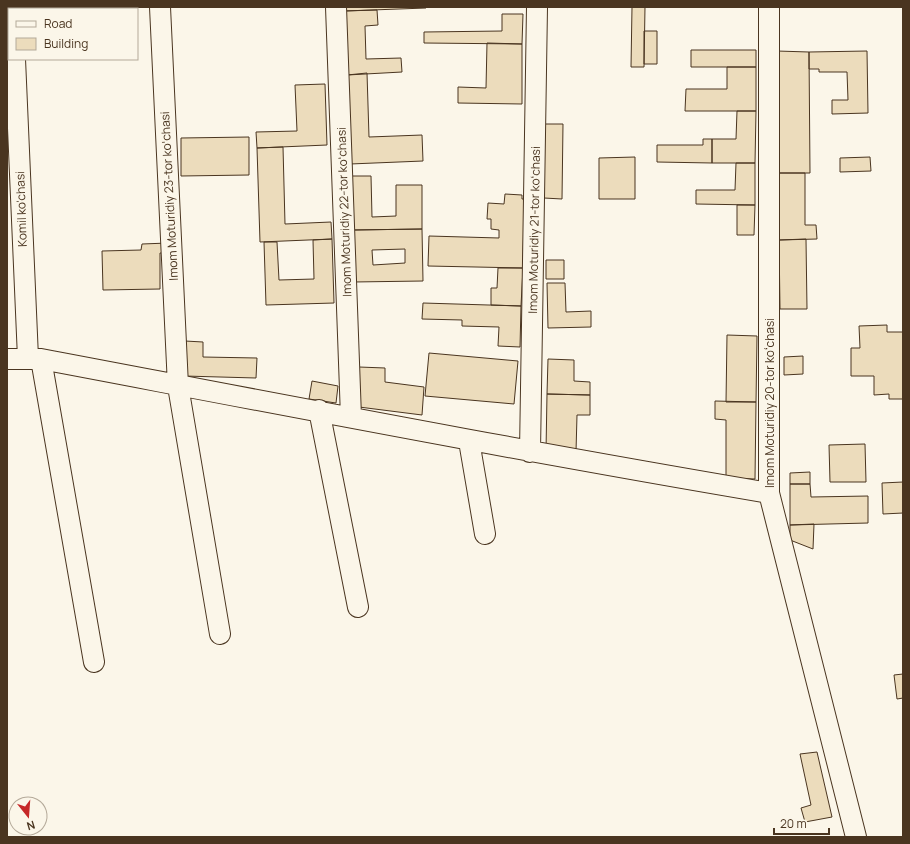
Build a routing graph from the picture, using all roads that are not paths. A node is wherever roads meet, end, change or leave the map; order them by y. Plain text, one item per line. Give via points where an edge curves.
1 (160, 7) edge
2 (336, 7) edge
3 (537, 7) edge
4 (769, 7) edge
5 (15, 60) edge
6 (7, 359) edge
7 (35, 359) junction
8 (178, 386) junction
9 (319, 410) junction
10 (351, 417) junction
11 (469, 441) junction
12 (530, 452) junction
13 (769, 493) junction
14 (485, 534) dead end
15 (358, 607) dead end
16 (220, 634) dead end
17 (94, 662) dead end
18 (856, 837) edge

1 - 8 street, Imom Moturidiy 23-tor koʻchasi
2 - 10 street, Imom Moturidiy 22-tor koʻchasi
3 - 12 street, Imom Moturidiy 21-tor koʻchasi
4 - 13 street, Imom Moturidiy 20-tor koʻchasi
5 - 7 street, Komil ko'chasi
6 - 7 street
7 - 8 street
7 - 17 street, Komil ko'chasi
8 - 9 street
8 - 16 street, Imom Moturidiy 23-tor koʻchasi
9 - 10 street
9 - 15 street
10 - 11 street
11 - 12 street
11 - 14 street
12 - 13 street
13 - 18 street, Imom Moturidiy 20-tor koʻchasi

